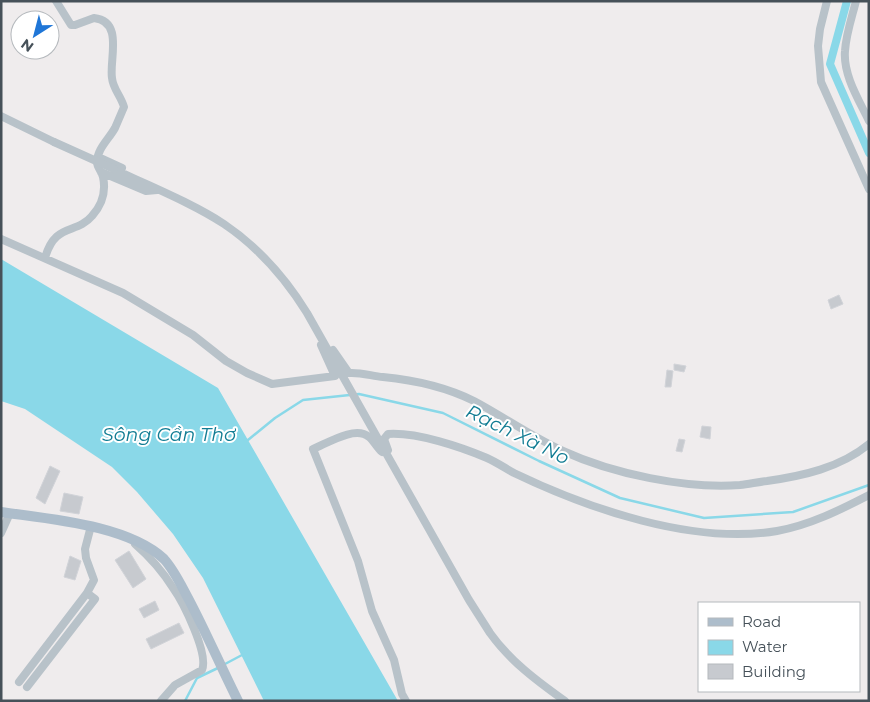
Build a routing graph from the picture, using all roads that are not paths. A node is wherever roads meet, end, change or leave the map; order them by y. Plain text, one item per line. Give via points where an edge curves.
1 (56, 1) edge
2 (827, 1) edge
3 (856, 1) edge
4 (1, 116) edge
5 (869, 121) edge
6 (98, 156) junction
7 (100, 172) junction
8 (869, 189) edge
9 (158, 190) junction
10 (1, 239) edge
11 (45, 258) junction
12 (319, 332) junction
13 (869, 444) edge
14 (388, 458) junction
15 (869, 495) edge
16 (6, 512) edge
17 (91, 526) junction
18 (1, 533) edge
19 (128, 538) junction
20 (87, 593) junction
21 (19, 682) dead end
22 (28, 687) dead end
23 (161, 701) edge
24 (238, 701) edge
25 (406, 701) edge
26 (565, 701) edge

1 - 6 street via 71,25 99,18 110,27 111,76 124,107
2 - 8 street via 818,46 821,82
3 - 5 street via 845,51 846,63
4 - 9 street, bridge
6 - 7 street
6 - 9 street
7 - 9 street via 146,191
7 - 11 street via 103,176 103,197 93,215 88,221 55,237
9 - 12 street via 225,225 254,248 295,293
10 - 11 street
11 - 12 street via 123,293 193,335 226,361 272,384 335,376 319,341
12 - 13 street via 349,373 396,378 454,393 565,452 638,476 677,482 741,485 810,473 851,457
12 - 14 street
14 - 15 street via 384,439 388,434 421,436 487,458 541,484 609,510 654,524 717,533 777,531 803,525
14 - 25 street via 370,437 362,434 347,434 313,449 358,561 372,611 394,660
14 - 26 street via 491,634 535,680
16 - 17 main road
16 - 18 street
17 - 19 main road
17 - 20 street via 85,549 94,580
19 - 23 street via 148,555 174,588 197,637 204,661 202,670 175,684
19 - 24 main road via 153,551 171,568
20 - 21 street
20 - 22 street via 94,599

